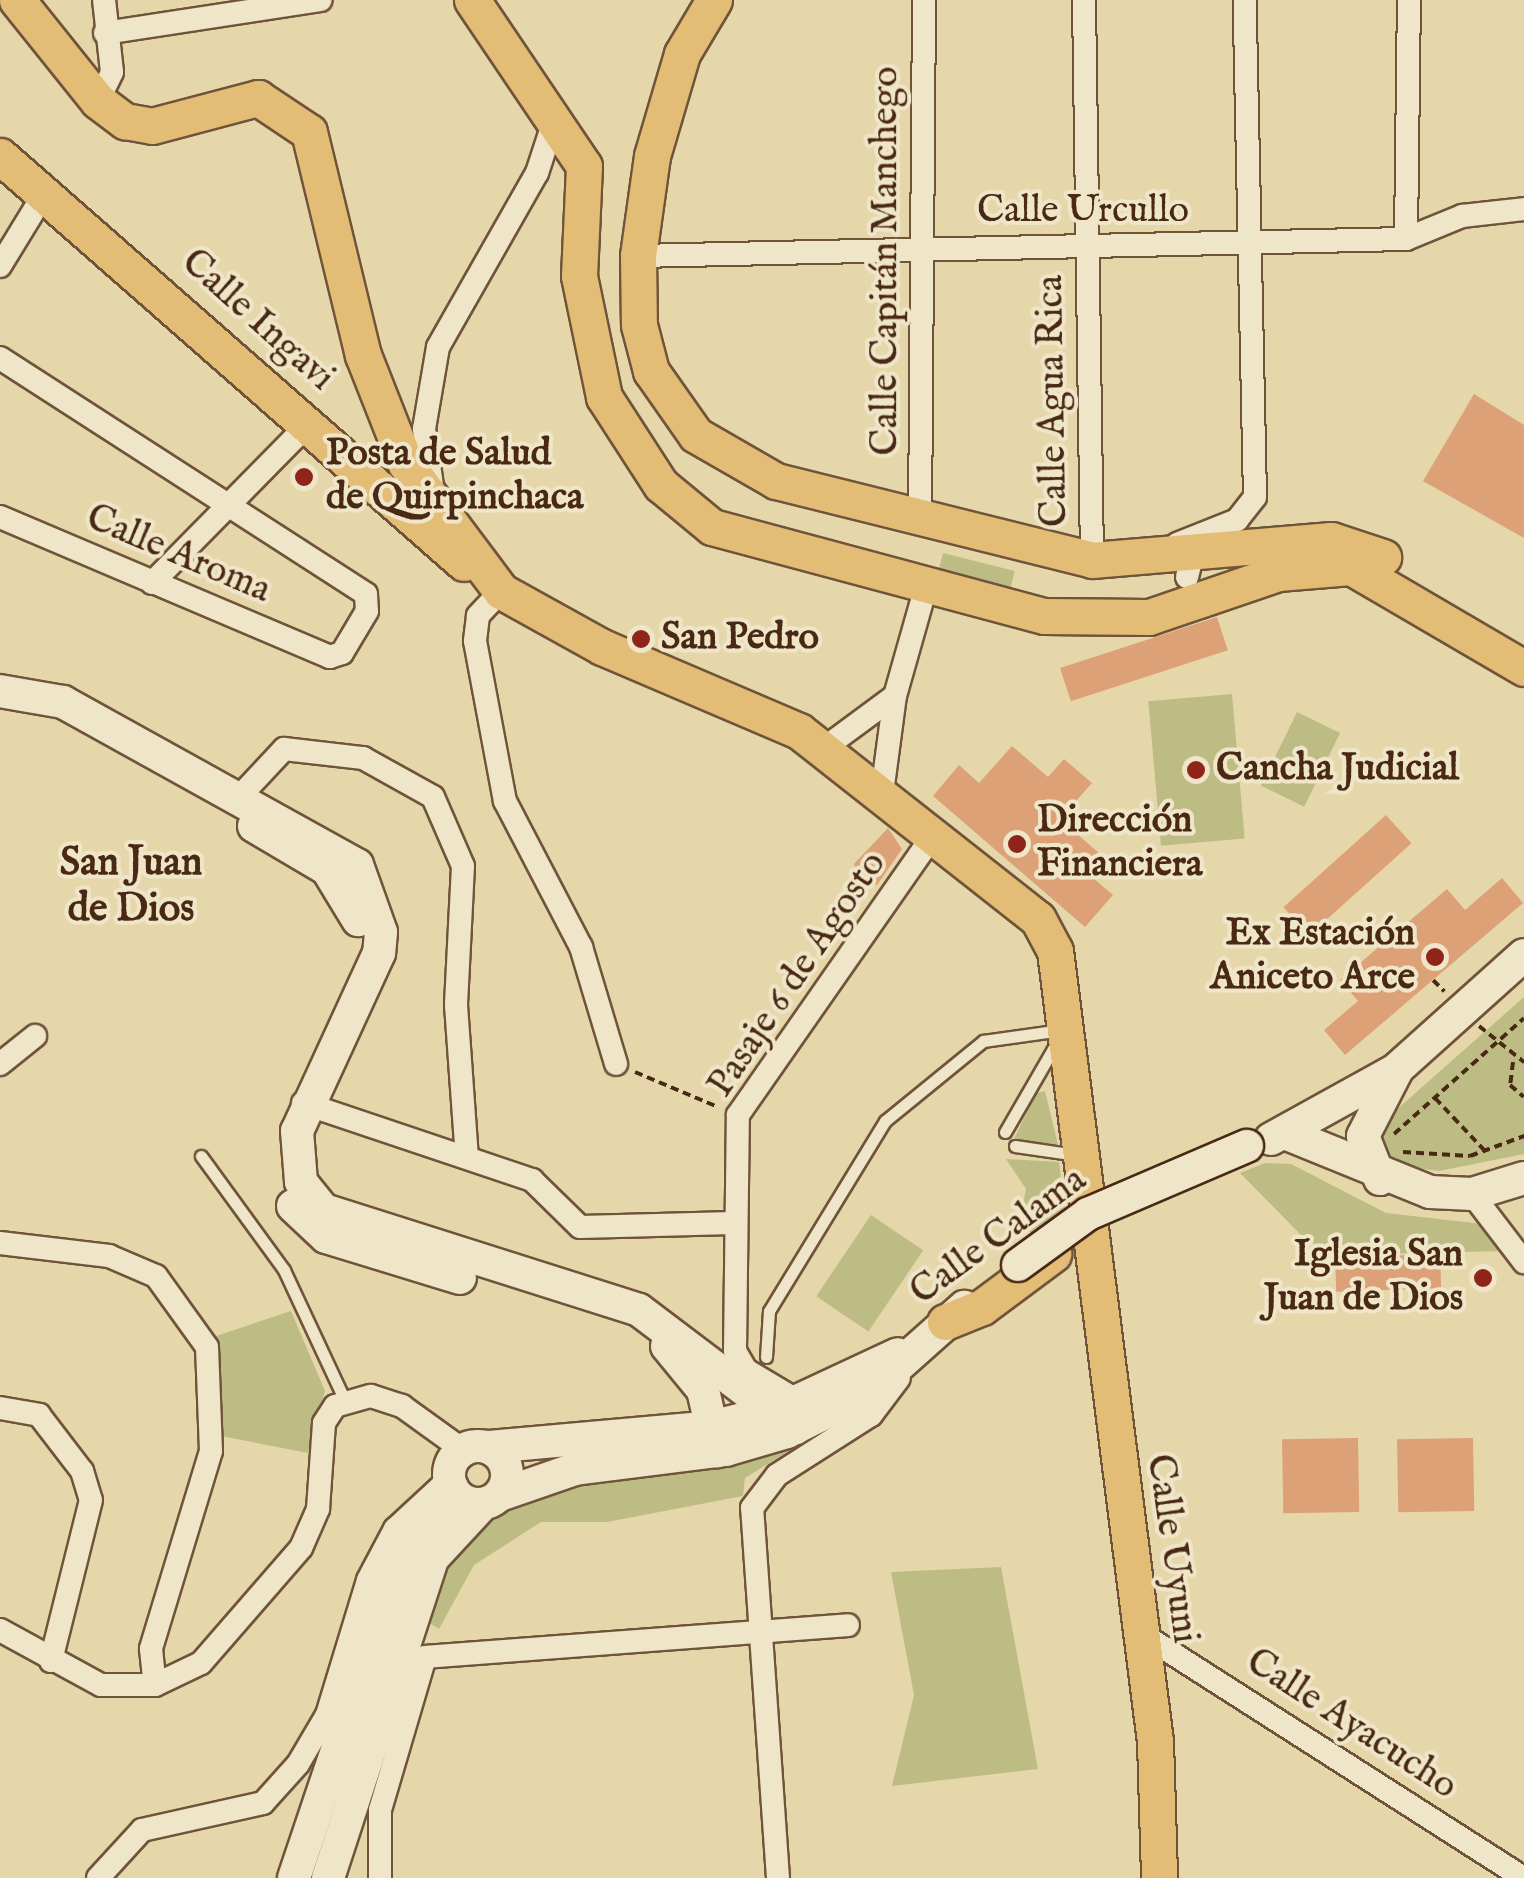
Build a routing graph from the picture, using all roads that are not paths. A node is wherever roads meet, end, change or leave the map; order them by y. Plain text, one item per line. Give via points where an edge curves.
1 (17, 0) edge
2 (104, 0) edge
3 (320, 0) edge
4 (472, 0) edge
5 (714, 0) edge
6 (924, 0) edge
7 (1084, 0) edge
8 (1245, 0) edge
9 (1409, 0) edge
10 (208, 8) edge
11 (106, 33) junction
12 (98, 101) junction
13 (555, 118) junction
14 (0, 156) edge
15 (44, 194) junction
16 (1524, 209) edge
17 (1406, 239) junction
18 (1246, 246) junction
19 (924, 248) junction
20 (1086, 248) junction
21 (638, 256) junction
22 (0, 266) edge
23 (0, 358) edge
24 (308, 424) junction
25 (228, 506) junction
26 (434, 506) junction
27 (0, 517) edge
28 (920, 522) junction
29 (1092, 560) junction
30 (1198, 560) junction
31 (152, 583) junction
32 (925, 590) junction
33 (501, 591) junction
34 (1176, 611) junction
35 (1523, 657) edge
36 (0, 691) edge
37 (895, 696) junction
38 (0, 713) edge
39 (822, 749) junction
40 (882, 793) junction
41 (242, 794) junction
42 (936, 831) junction
43 (1524, 955) edge
44 (1065, 1030) junction
45 (35, 1036) dead end
46 (0, 1064) edge
47 (616, 1064) road end
48 (1398, 1068) junction
49 (302, 1102) junction
50 (1005, 1132) dead end
51 (1266, 1140) junction
52 (1015, 1146) dead end
53 (201, 1156) dead end
54 (467, 1157) junction
55 (1082, 1168) junction
56 (1524, 1178) edge
57 (1380, 1179) junction
58 (1472, 1194) junction
59 (734, 1224) junction
60 (1088, 1233) junction
61 (0, 1244) edge
62 (1521, 1247) edge
63 (945, 1322) junction
64 (918, 1346) junction
65 (766, 1357) dead end
66 (344, 1402) junction
67 (0, 1408) edge
68 (790, 1413) junction
69 (714, 1439) junction
70 (463, 1466) junction
71 (492, 1499) junction
72 (848, 1625) dead end
73 (0, 1630) edge
74 (762, 1630) junction
75 (1140, 1632) junction
76 (51, 1661) junction
77 (155, 1684) junction
78 (98, 1878) edge
79 (294, 1878) edge
80 (328, 1878) edge
81 (380, 1878) edge
82 (778, 1878) edge
83 (1159, 1878) edge
84 (1524, 1878) edge

1 - 12 main road
2 - 11 street
3 - 10 street
4 - 13 main road
5 - 21 main road via 682,54 652,156
6 - 19 street, Calle Capitán Manchego
7 - 20 street, Calle Agua Rica
8 - 18 street
9 - 17 street
10 - 11 street
11 - 12 street via 112,72
12 - 26 main road via 152,126 258,98 309,132 363,355 406,464
13 - 26 street via 537,174 438,347 424,428
13 - 32 main road via 584,166 584,330 604,396 661,485 712,527
14 - 15 main road, Calle Ingavi
15 - 22 street
15 - 24 main road, Calle Ingavi
16 - 17 street, Calle Urcullo via 1462,216
17 - 18 street, Calle Urcullo
18 - 20 street, Calle Urcullo
18 - 30 street via 1255,498
19 - 20 street, Calle Urcullo
19 - 21 street, Calle Urcullo
19 - 28 street, Calle Capitán Manchego
20 - 29 street, Calle Agua Rica
21 - 28 main road via 639,325 651,371 696,436 776,481
23 - 25 street
24 - 25 street
24 - 33 main road, Calle Ingavi
25 - 31 street
25 - 31 street, Calle Aroma via 366,594 350,639 330,657
26 - 33 main road
27 - 31 street, Calle Aroma
28 - 29 main road
29 - 30 main road
30 - 34 main road
30 - 34 main road
30 - 35 main road via 1331,540
32 - 34 main road via 1044,616
32 - 37 street
33 - 39 main road, Calle Uyuni via 602,647 761,708
33 - 47 street via 478,616 474,640 505,801 582,948
36 - 41 main road via 63,702
37 - 39 street
37 - 40 street
38 - 69 main road via 64,724 163,772 327,869 351,898 362,939 353,973 278,1125 276,1167 294,1209 326,1237 379,1257 662,1342 694,1372
39 - 40 main road, Calle Uyuni
40 - 42 main road, Calle Uyuni
41 - 49 main road via 356,866 381,932 346,1026
41 - 54 street via 284,749 364,758 433,797 462,866 456,1005
42 - 44 main road, Calle Uyuni via 1038,919 1055,951
42 - 59 street, Pasaje 6 de Agosto via 738,1115
43 - 48 main road
44 - 50 lane
44 - 55 main road, Calle Uyuni
44 - 65 lane via 983,1041 885,1122 769,1311
45 - 46 street
48 - 51 main road, Calle Calama
48 - 57 main road via 1363,1136
49 - 54 street
49 - 68 main road via 294,1159 324,1210 640,1310
51 - 57 main road
51 - 60 main road via 1236,1166
51 - 63 main road, Calle Calama, bridge via 1088,1214
52 - 55 lane
53 - 66 lane via 284,1270
54 - 59 street via 532,1180 580,1227
55 - 60 main road, Calle Uyuni
56 - 58 main road
57 - 58 main road
58 - 62 street
59 - 68 street, Pasaje 6 de Agosto via 735,1351
60 - 63 main road via 982,1307
60 - 75 main road, Calle Uyuni
61 - 77 street via 109,1256 156,1276 207,1347 211,1451 151,1649
63 - 64 main road, Calle Calama
64 - 68 main road via 871,1390
64 - 74 street, Calle Calama via 872,1415 764,1486 752,1508
66 - 70 street via 372,1396 402,1406
66 - 77 street via 324,1423 318,1509 301,1548 202,1663
67 - 76 street via 39,1415 82,1471 91,1500
68 - 69 main road
69 - 70 main road
69 - 71 main road via 575,1469
70 - 71 main road
70 - 71 main road via 507,1468
70 - 78 street via 395,1529 368,1580 327,1715 298,1764 263,1803 142,1830
70 - 79 main road via 398,1569
71 - 80 main road via 432,1559
72 - 74 street
73 - 76 street
74 - 81 street via 425,1656 380,1810
74 - 82 street, Calle Calama
75 - 83 main road, Calle Uyuni
75 - 84 street, Calle Ayacucho
76 - 77 street via 101,1685

